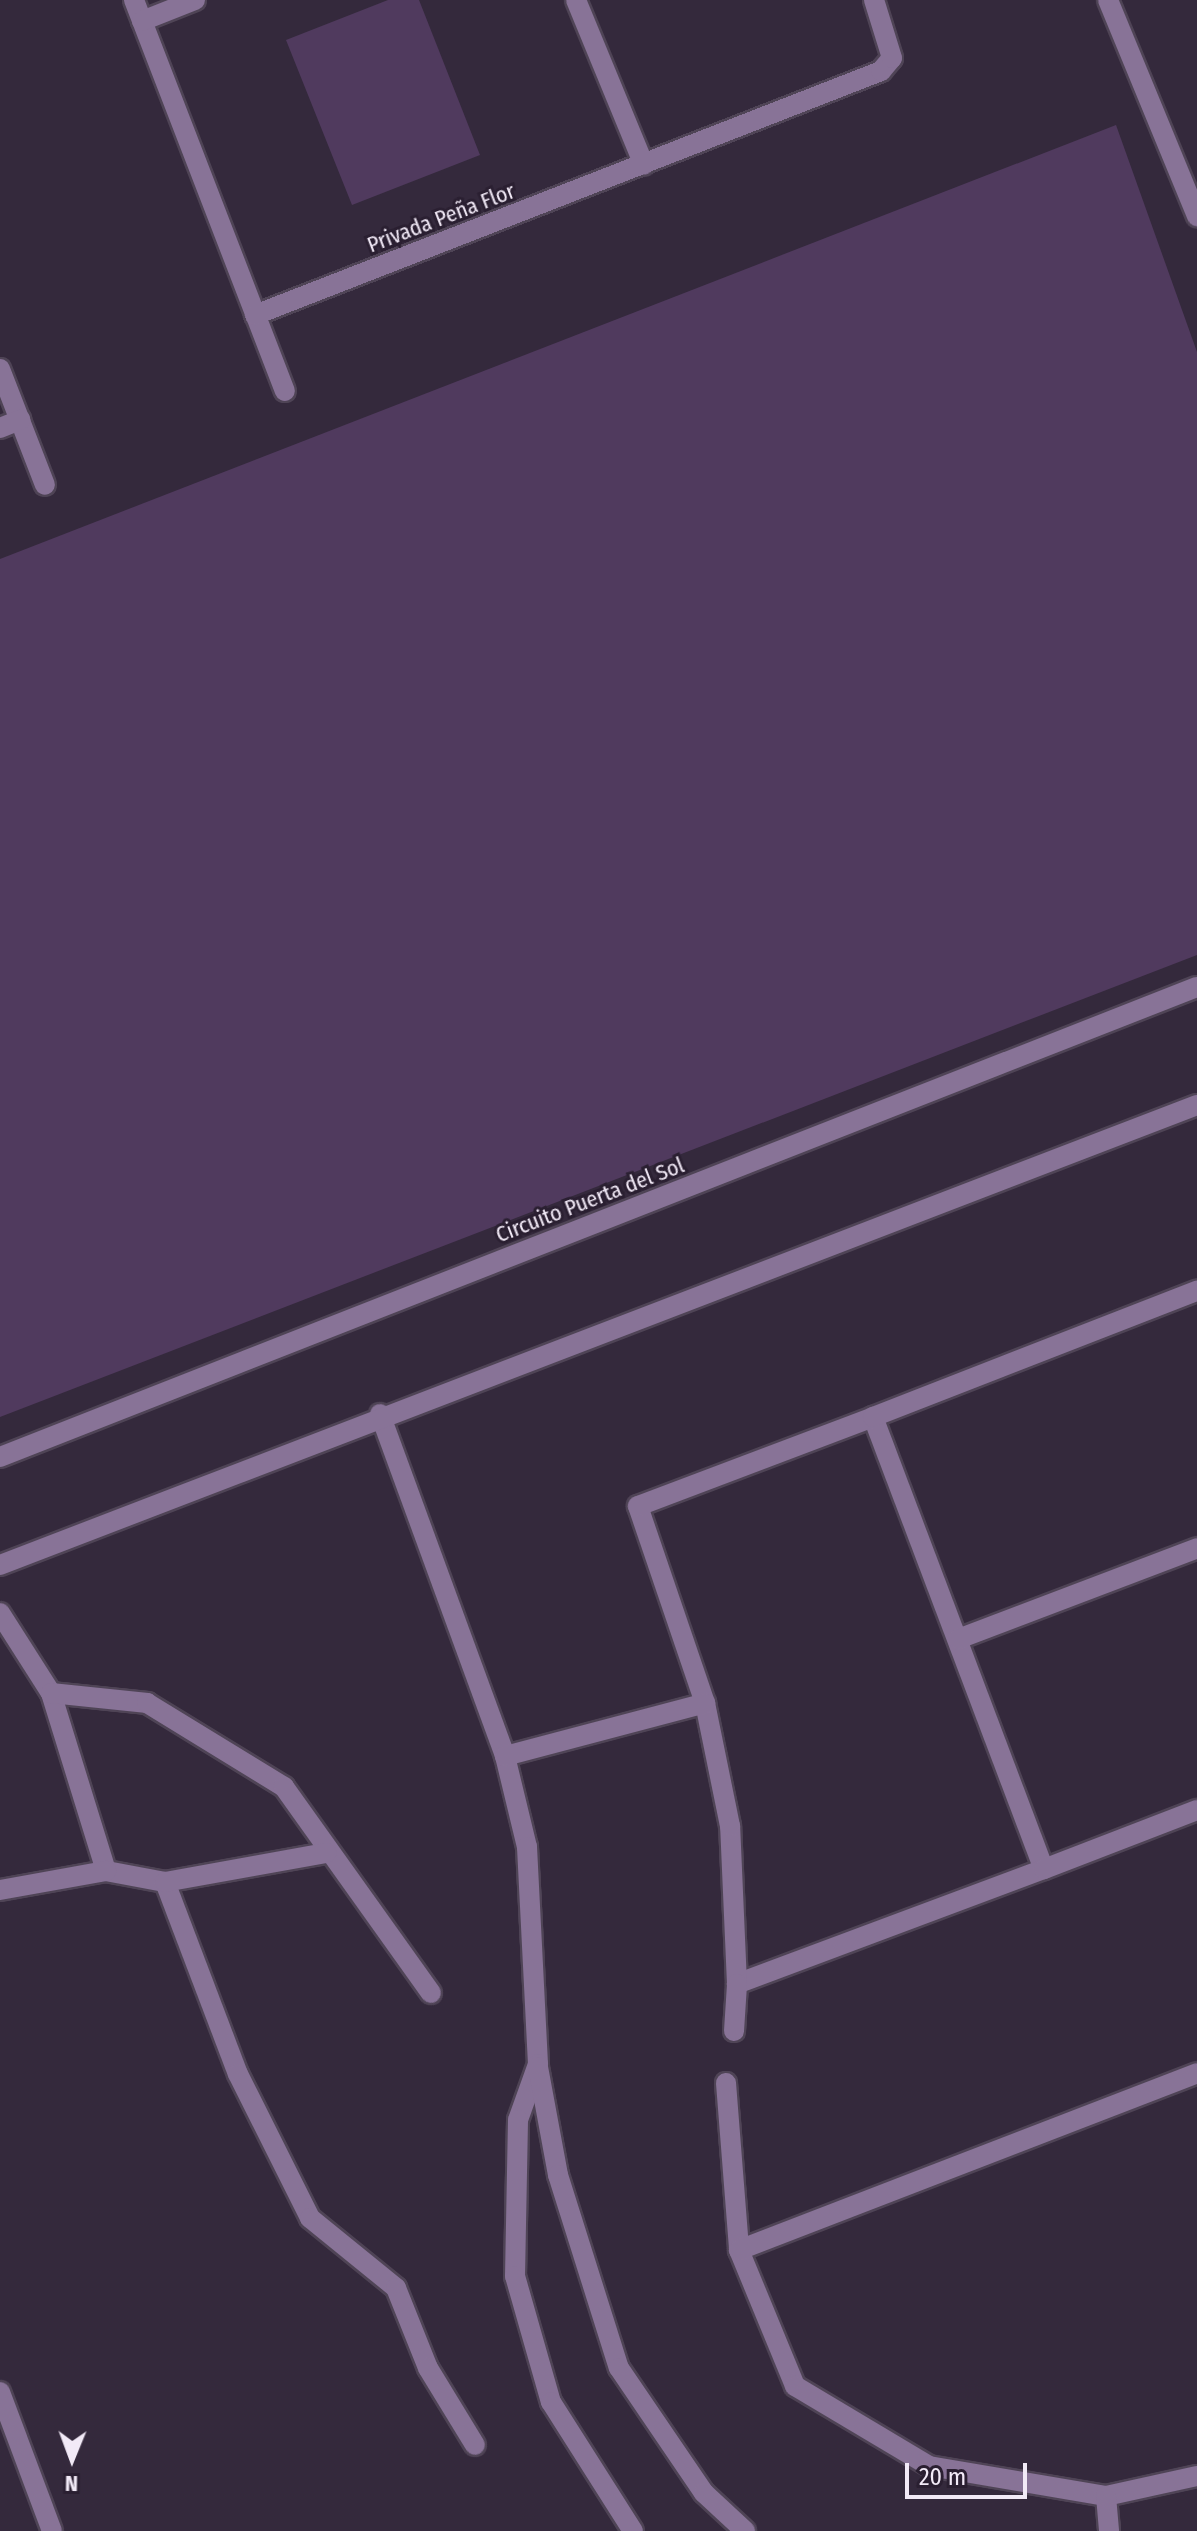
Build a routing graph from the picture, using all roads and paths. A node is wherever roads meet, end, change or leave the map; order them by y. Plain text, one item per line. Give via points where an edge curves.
1 (134, 0) edge
2 (195, 0) edge
3 (576, 0) edge
4 (874, 0) edge
5 (1108, 0) edge
6 (142, 21) junction
7 (644, 165) junction
8 (1197, 216) edge
9 (255, 315) junction
10 (0, 369) edge
11 (285, 391) dead end
12 (20, 420) junction
13 (0, 428) edge
14 (45, 485) dead end
15 (1197, 987) edge
16 (1197, 1105) edge
17 (1197, 1291) edge
18 (380, 1414) junction
19 (873, 1417) junction
20 (0, 1457) edge
21 (1197, 1548) edge
22 (0, 1565) edge
23 (0, 1613) edge
24 (958, 1639) junction
25 (51, 1693) junction
26 (705, 1703) junction
27 (505, 1756) junction
28 (1197, 1810) edge
29 (326, 1853) junction
30 (1044, 1869) junction
31 (106, 1871) junction
32 (165, 1882) junction
33 (0, 1890) edge
34 (737, 1984) junction
35 (431, 1993) dead end
36 (734, 2031) dead end
37 (538, 2064) junction
38 (1197, 2073) edge
39 (726, 2083) dead end
40 (739, 2250) junction
41 (0, 2392) edge
42 (475, 2445) dead end
43 (1197, 2476) edge
44 (1106, 2496) junction
45 (52, 2531) edge
46 (633, 2531) edge
47 (745, 2531) edge
48 (1109, 2531) edge

1 - 6 street
2 - 6 street
3 - 7 street
4 - 7 street, Privada Peña Flor via 892,58 881,71
5 - 8 street
6 - 9 street
7 - 9 street, Privada Peña Flor
9 - 11 street
10 - 12 street
12 - 13 street
12 - 14 street
15 - 20 street, Circuito Puerta del Sol
16 - 18 street
17 - 19 street
18 - 22 street
18 - 27 street
19 - 24 street
19 - 26 street via 638,1506
21 - 24 street
23 - 25 street
24 - 30 street
25 - 29 street via 147,1703 284,1787
25 - 31 street
26 - 27 street
26 - 34 street via 730,1826
27 - 37 street via 527,1847
28 - 30 street
29 - 32 street
29 - 35 street
30 - 34 street
31 - 32 street
31 - 33 street
32 - 42 street via 238,2074 310,2218 396,2288 428,2368
34 - 36 street
37 - 46 street via 518,2120 515,2276 551,2402
37 - 47 street via 558,2175 619,2368 704,2493
38 - 40 street
39 - 40 street
40 - 44 street via 795,2386 929,2466
41 - 45 street
43 - 44 street
44 - 48 street

